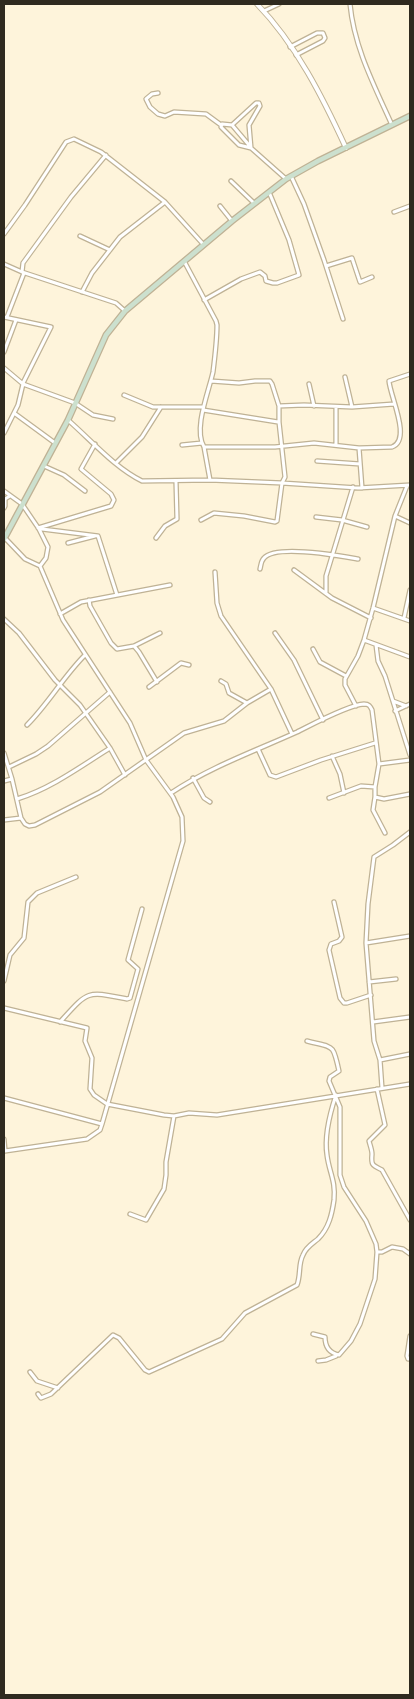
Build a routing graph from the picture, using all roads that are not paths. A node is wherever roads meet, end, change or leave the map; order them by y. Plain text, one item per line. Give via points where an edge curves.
1 (257, 4) edge
2 (279, 4) edge
3 (350, 4) edge
4 (264, 11) junction
5 (290, 47) junction
6 (296, 55) junction
7 (158, 92) dead end
8 (410, 116) edge
9 (232, 124) junction
10 (221, 125) junction
11 (392, 126) junction
12 (250, 146) junction
13 (346, 148) junction
14 (106, 155) junction
15 (291, 176) junction
16 (286, 179) junction
17 (231, 181) dead end
18 (269, 192) junction
19 (165, 202) junction
20 (254, 203) junction
21 (220, 206) dead end
22 (410, 206) edge
23 (394, 212) dead end
24 (232, 221) junction
25 (4, 234) edge
26 (80, 236) dead end
27 (203, 244) junction
28 (110, 250) junction
29 (184, 261) junction
30 (4, 264) edge
31 (326, 266) junction
32 (23, 273) junction
33 (372, 277) dead end
34 (82, 292) junction
35 (204, 300) junction
36 (125, 311) junction
37 (6, 317) edge
38 (16, 319) junction
39 (343, 319) dead end
40 (4, 352) edge
41 (4, 368) edge
42 (410, 374) edge
43 (345, 376) dead end
44 (211, 381) junction
45 (23, 384) junction
46 (309, 384) dead end
47 (124, 396) dead end
48 (75, 403) junction
49 (394, 404) junction
50 (161, 406) junction
51 (279, 406) junction
52 (314, 406) junction
53 (336, 407) junction
54 (352, 407) junction
55 (203, 409) junction
56 (14, 413) junction
57 (113, 418) dead end
58 (68, 420) junction
59 (278, 422) junction
60 (4, 432) edge
61 (55, 443) junction
62 (202, 443) junction
63 (95, 444) junction
64 (336, 444) junction
65 (182, 445) dead end
66 (282, 446) junction
67 (204, 447) junction
68 (359, 448) junction
69 (317, 461) dead end
70 (116, 463) junction
71 (360, 464) junction
72 (43, 466) junction
73 (210, 480) junction
74 (176, 482) junction
75 (282, 482) junction
76 (409, 486) edge
77 (353, 487) junction
78 (362, 488) junction
79 (4, 491) edge
80 (85, 492) dead end
81 (11, 496) junction
82 (22, 504) junction
83 (4, 508) edge
84 (395, 516) junction
85 (316, 517) dead end
86 (201, 520) dead end
87 (342, 520) junction
88 (410, 523) edge
89 (367, 527) dead end
90 (39, 529) junction
91 (98, 536) junction
92 (4, 538) edge
93 (156, 538) dead end
94 (68, 544) dead end
95 (331, 554) junction
96 (358, 559) dead end
97 (40, 566) junction
98 (260, 569) dead end
99 (294, 570) dead end
100 (215, 572) dead end
101 (170, 585) dead end
102 (410, 590) edge
103 (326, 593) junction
104 (117, 595) junction
105 (89, 600) junction
106 (374, 608) junction
107 (60, 614) junction
108 (371, 618) junction
109 (404, 618) junction
110 (5, 621) edge
111 (410, 621) edge
112 (275, 632) dead end
113 (160, 633) dead end
114 (364, 640) junction
115 (376, 645) junction
116 (134, 646) junction
117 (313, 649) dead end
118 (85, 656) junction
119 (410, 657) edge
120 (189, 665) dead end
121 (346, 676) junction
122 (221, 681) dead end
123 (157, 682) junction
124 (60, 684) junction
125 (149, 687) dead end
126 (270, 689) junction
127 (110, 692) junction
128 (393, 701) junction
129 (247, 703) junction
130 (408, 705) edge
131 (356, 706) junction
132 (395, 711) junction
133 (86, 714) junction
134 (323, 720) junction
135 (27, 725) dead end
136 (292, 734) junction
137 (375, 743) junction
138 (110, 748) junction
139 (258, 749) junction
140 (4, 753) edge
141 (410, 755) edge
142 (332, 756) junction
143 (146, 760) junction
144 (410, 760) edge
145 (379, 764) junction
146 (9, 767) junction
147 (125, 774) junction
148 (193, 778) junction
149 (12, 779) junction
150 (4, 781) edge
151 (374, 787) junction
152 (171, 793) junction
153 (344, 793) junction
154 (410, 794) edge
155 (375, 797) junction
156 (17, 798) junction
157 (329, 798) dead end
158 (210, 802) dead end
159 (21, 818) junction
160 (4, 820) edge
161 (410, 832) edge
162 (385, 833) dead end
163 (76, 877) dead end
164 (334, 902) dead end
165 (142, 909) dead end
166 (410, 936) edge
167 (366, 943) junction
168 (396, 979) dead end
169 (4, 981) edge
170 (369, 982) junction
171 (371, 995) junction
172 (4, 1008) edge
173 (410, 1017) edge
174 (60, 1022) junction
175 (373, 1022) junction
176 (307, 1041) dead end
177 (410, 1054) edge
178 (380, 1060) junction
179 (410, 1084) edge
180 (382, 1088) junction
181 (377, 1089) junction
182 (336, 1095) junction
183 (4, 1098) edge
184 (107, 1104) junction
185 (174, 1116) junction
186 (102, 1124) junction
187 (4, 1139) edge
188 (130, 1214) dead end
189 (410, 1220) edge
190 (377, 1252) junction
191 (410, 1254) edge
192 (313, 1334) dead end
193 (410, 1336) edge
194 (339, 1355) junction
195 (410, 1359) edge
196 (318, 1361) dead end
197 (30, 1372) dead end
198 (58, 1388) junction
199 (38, 1394) dead end

1 - 4 street
2 - 4 street
3 - 11 street via 360,53
4 - 5 street
5 - 6 street
5 - 6 street via 323,33 323,41
6 - 13 street
7 - 10 street via 146,99 158,114 206,114
8 - 11 main road
9 - 10 street
9 - 12 street
9 - 12 street via 259,103 249,125
10 - 12 street via 239,145
11 - 13 main road
12 - 16 street
13 - 15 main road
14 - 19 street
14 - 25 street via 78,140 66,142
14 - 32 street via 23,263
15 - 16 main road
15 - 31 street
16 - 18 main road
17 - 20 street
18 - 20 main road
18 - 35 street via 289,240 299,276 273,284 266,281 260,272
19 - 27 street
19 - 28 street via 120,237
20 - 24 main road
21 - 24 street
22 - 23 street
24 - 27 main road
26 - 28 street
27 - 29 main road
28 - 34 street
29 - 35 street
29 - 36 main road
30 - 32 street
31 - 33 street via 352,258 360,282
31 - 39 street
32 - 34 street
32 - 37 street
34 - 36 street via 116,303
35 - 44 street via 217,325
36 - 48 main road via 106,335
37 - 38 street
38 - 40 street
38 - 45 street via 51,327
41 - 45 street
42 - 49 street via 389,382
43 - 54 street
44 - 51 street via 270,381
44 - 55 street
45 - 48 street
45 - 56 street
46 - 52 street
47 - 50 street via 145,405
48 - 57 street via 93,415
48 - 58 main road
49 - 54 street
49 - 68 street via 401,428 396,446
50 - 55 street
50 - 70 street via 142,437
51 - 52 street
51 - 59 street
52 - 53 street
53 - 54 street
53 - 64 street
55 - 59 street
55 - 62 street
56 - 60 street
56 - 61 street
58 - 61 main road
58 - 63 street
59 - 66 street
61 - 72 main road
62 - 65 street
62 - 67 street
63 - 70 street
63 - 90 street via 81,469 111,494 113,504
64 - 66 street
64 - 68 street
66 - 67 street
66 - 75 street via 285,477
67 - 73 street
68 - 71 street
69 - 71 street
70 - 74 street via 142,481
71 - 78 street
72 - 80 street via 64,475
72 - 82 main road
73 - 74 street
73 - 75 street
74 - 93 street via 177,518
75 - 77 street
75 - 86 street via 276,522 214,513
76 - 78 street
76 - 84 street
77 - 78 street
77 - 87 street
79 - 81 street
81 - 82 street
81 - 83 street via 5,499
82 - 90 street
82 - 92 main road
84 - 88 street
84 - 106 street
85 - 87 street
87 - 89 street
87 - 95 street
90 - 91 street
90 - 97 street via 48,547
91 - 94 street
91 - 104 street
92 - 97 street via 25,559
95 - 96 street
95 - 98 street via 299,551 270,554 262,559
95 - 103 street
97 - 107 street
99 - 103 street
100 - 126 street via 221,616
101 - 104 street
102 - 109 street
103 - 108 street
104 - 105 street
105 - 107 street via 74,604
105 - 116 street via 113,646 117,649
106 - 108 street
106 - 109 street
107 - 118 street
108 - 114 street
109 - 111 street
110 - 124 street
112 - 134 street via 294,660
113 - 116 street
114 - 115 street
114 - 121 street
115 - 119 street
115 - 128 street via 378,661
116 - 123 street
117 - 121 street via 320,662
118 - 124 street
118 - 127 street
120 - 123 street via 181,663
121 - 131 street via 345,685
122 - 129 street via 229,693
123 - 125 street
124 - 133 street
124 - 135 street
126 - 129 street
126 - 136 street
127 - 133 street
127 - 143 street via 130,723
128 - 130 street
128 - 132 street
129 - 143 street via 224,721 184,733
130 - 132 street
131 - 134 street
131 - 137 street via 366,704 371,707
132 - 141 street
133 - 138 street
133 - 146 street via 48,746
134 - 136 street
136 - 139 street
137 - 142 street
137 - 145 street
138 - 147 street
138 - 156 street via 49,785
139 - 142 street via 270,775 276,777
139 - 148 street
140 - 146 street
142 - 153 street
143 - 147 street
143 - 152 street
144 - 145 street
145 - 151 street
146 - 149 street
147 - 159 street via 100,792 43,822 29,826
148 - 152 street
148 - 158 street via 204,798
149 - 150 street
149 - 156 street
151 - 153 street via 361,786
151 - 155 street
152 - 184 street via 182,817 184,840
153 - 157 street
154 - 155 street via 384,799
155 - 162 street via 373,810
156 - 159 street
159 - 160 street
161 - 167 street via 374,857
163 - 169 street via 37,893 28,902 24,938 10,955
164 - 171 street via 342,936 339,942 330,944 329,950 340,998 346,1003
165 - 174 street via 128,960 138,969 130,998 88,995
166 - 167 street
167 - 170 street
168 - 170 street
170 - 171 street
171 - 175 street
172 - 174 street
173 - 175 street
174 - 184 street via 87,1028 85,1041 92,1058 90,1089
175 - 178 street
176 - 182 street via 330,1047 335,1052 339,1071 329,1081
177 - 178 street
178 - 180 street
179 - 180 street
180 - 181 street
181 - 182 street
181 - 189 street via 385,1125 369,1141 370,1160 382,1170
182 - 185 street via 217,1114
182 - 190 street via 340,1107 340,1175 366,1221
182 - 198 street via 326,1142 334,1187 330,1221 304,1252 297,1285 246,1313 222,1339 149,1372 113,1335
183 - 186 street
184 - 185 street
184 - 186 street
185 - 188 street via 164,1189 146,1220
186 - 187 street via 100,1130 86,1139 58,1144 5,1151
190 - 191 street via 392,1247
190 - 194 street via 375,1279 360,1324
192 - 194 street via 325,1337 329,1349
193 - 195 street via 406,1356
194 - 196 street
197 - 198 street via 38,1381
198 - 199 street via 44,1398

